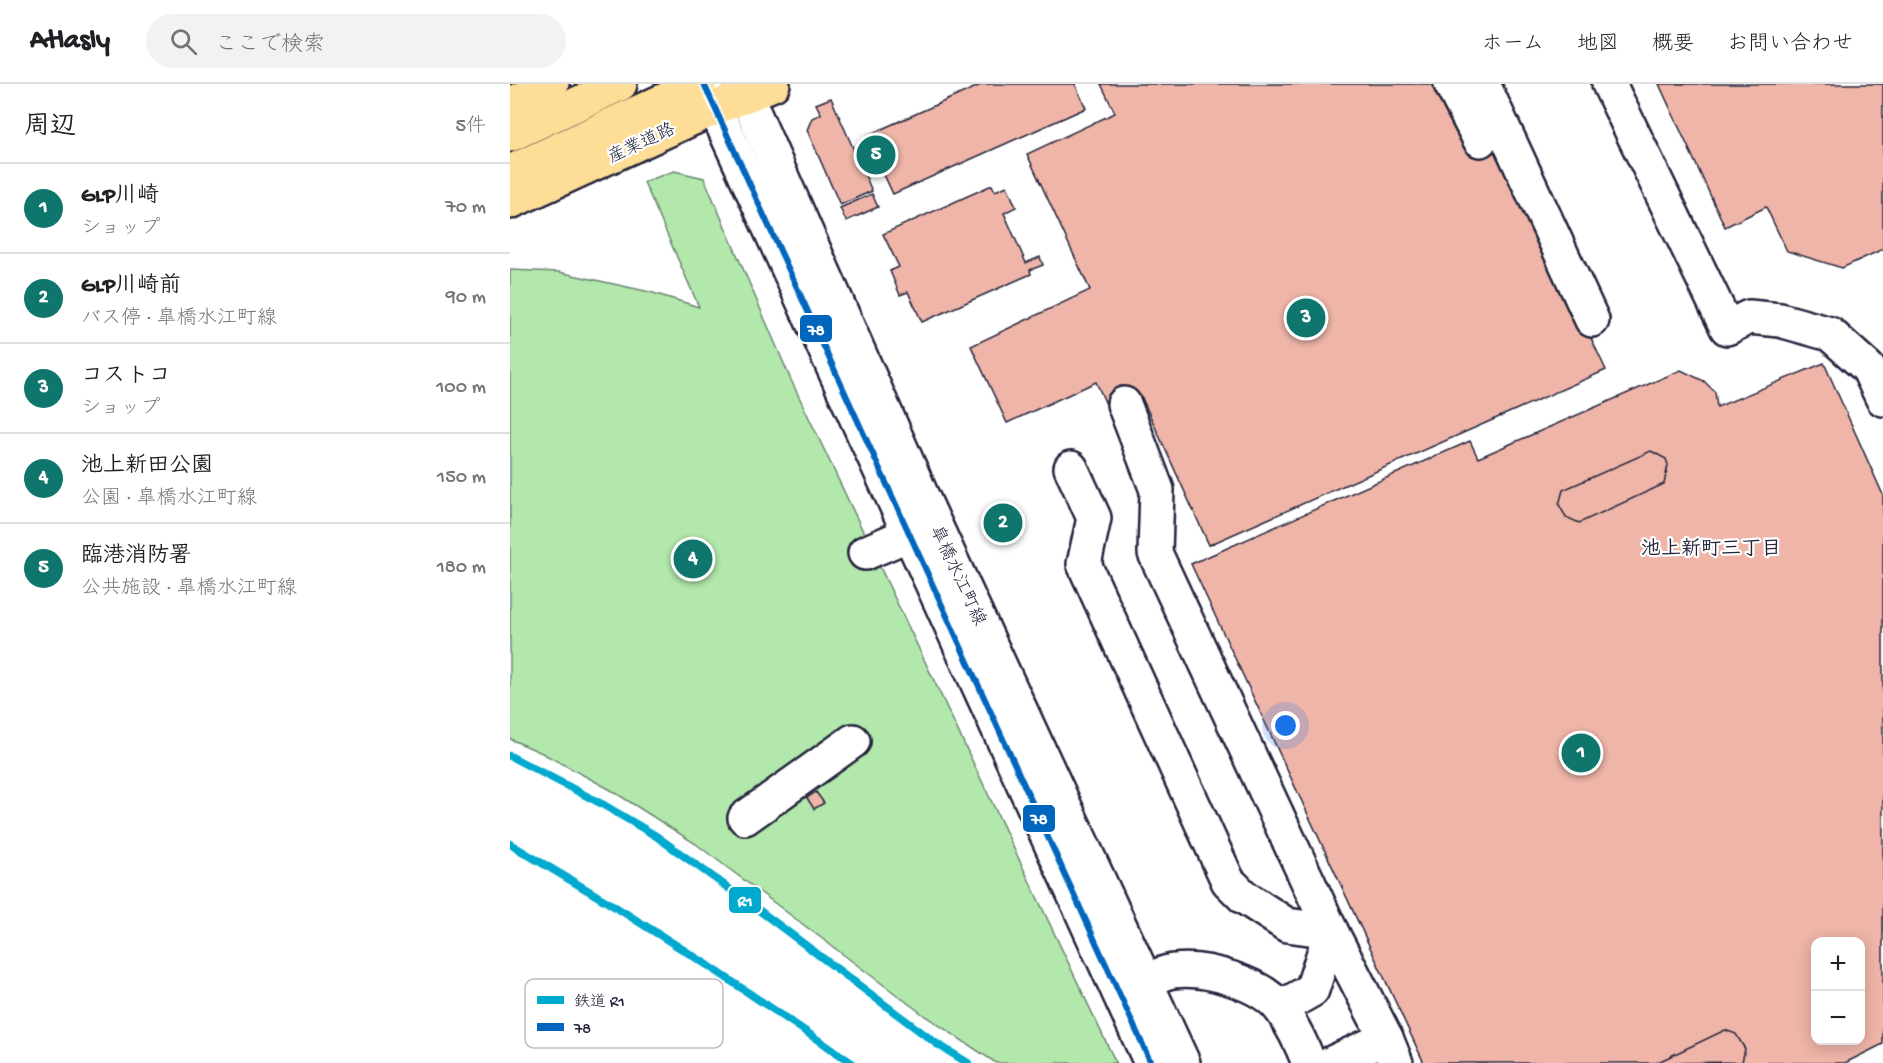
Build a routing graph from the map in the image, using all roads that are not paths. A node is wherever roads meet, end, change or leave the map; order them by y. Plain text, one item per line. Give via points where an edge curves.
1 (552, 84) edge
2 (620, 84) edge
3 (1451, 84) edge
4 (1483, 84) edge
5 (1609, 84) edge
6 (753, 88) edge
7 (706, 92) edge
8 (510, 104) edge
9 (510, 135) edge
10 (1480, 140) dead end
11 (510, 172) edge
12 (510, 202) edge
13 (1592, 320) dead end
14 (1883, 399) edge
15 (1124, 404) dead end
16 (1071, 468) dead end
17 (909, 534) junction
18 (865, 553) dead end
19 (853, 741) dead end
20 (745, 818) dead end
21 (1331, 931) junction
22 (1132, 988) junction
23 (1280, 1008) junction
24 (1391, 1051) edge
25 (1151, 1063) edge
26 (1183, 1063) edge
27 (1308, 1063) edge
28 (1332, 1063) edge

1 - 8 main road
2 - 9 main road
3 - 10 street
4 - 13 street
5 - 14 street via 1727,328 1749,317 1780,320 1830,334 1868,368
6 - 7 main road, 産業道路
6 - 22 street, 皐橋水江町線
7 - 11 main road
7 - 12 main road, 産業道路
7 - 17 street, 皐橋水江町線
15 - 21 street via 1157,490 1155,553
16 - 21 street via 1094,518 1084,564 1228,881 1244,897 1287,925
17 - 18 street
17 - 22 street, 皐橋水江町線
19 - 20 street
21 - 23 street via 1312,990
21 - 24 street
22 - 23 street via 1173,971 1213,973 1253,987
22 - 25 street, 皐橋水江町線
22 - 26 street, 皐橋水江町線
23 - 27 street
24 - 28 street

